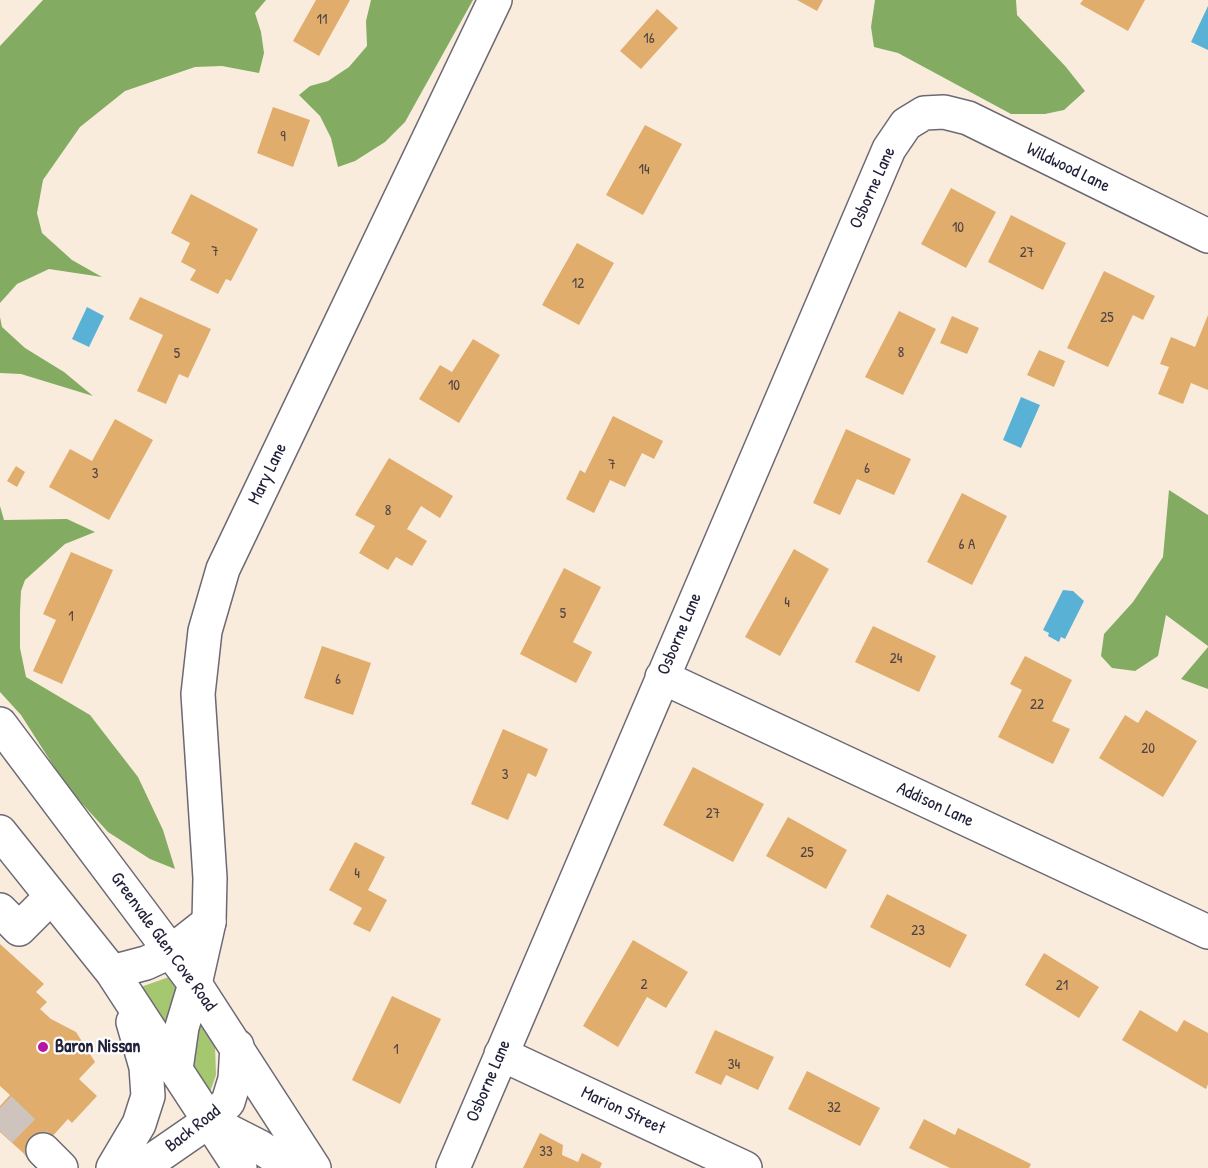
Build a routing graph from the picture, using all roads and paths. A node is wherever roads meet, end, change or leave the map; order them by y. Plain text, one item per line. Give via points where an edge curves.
1 (495, 0) edge
2 (924, 113) joint
3 (1208, 236) edge
4 (662, 676) junction
5 (0, 724) edge
6 (0, 832) edge
7 (51, 897) junction
8 (0, 910) edge
9 (209, 922) junction
10 (1208, 932) edge
11 (172, 951) junction
12 (117, 980) junction
13 (195, 984) junction
14 (237, 1046) junction
15 (501, 1054) junction
16 (176, 1069) junction
17 (209, 1121) junction
18 (113, 1168) edge
19 (141, 1168) edge
20 (240, 1168) edge
21 (292, 1168) edge
22 (314, 1168) edge
23 (453, 1168) edge
24 (745, 1168) edge

1 - 9 street, Mary Lane via 223,568 205,631 198,694 210,878
2 - 3 street, Wildwood Lane via 944,112 968,118
2 - 4 street, Osborne Lane via 906,124 888,149
4 - 10 street, Addison Lane
4 - 15 street, Osborne Lane
5 - 11 street, Greenvale Glen Cove Road
6 - 7 street
7 - 8 street via 19,929
7 - 12 street
9 - 11 street
9 - 13 street, Mary Lane
11 - 12 street
11 - 13 street, Greenvale Glen Cove Road
12 - 16 street
12 - 18 street via 146,1067 148,1096 140,1124
13 - 14 street, Greenvale Glen Cove Road
13 - 16 street, Mary Lane
14 - 17 street, Back Road via 232,1092 224,1107
14 - 22 street, Greenvale Glen Cove Road
15 - 23 street, Osborne Lane
15 - 24 street, Marion Street
16 - 17 street
17 - 19 street, Back Road
17 - 20 street
17 - 21 street

